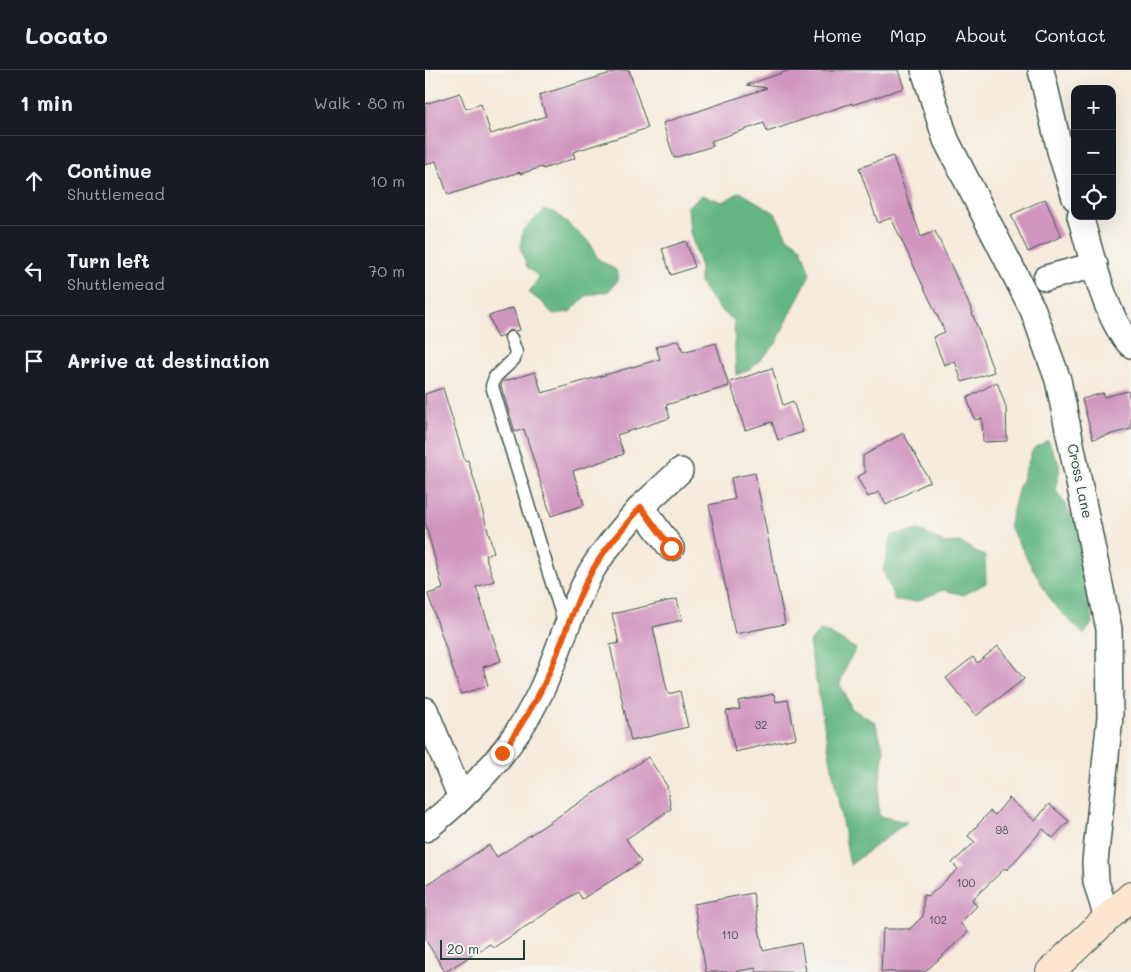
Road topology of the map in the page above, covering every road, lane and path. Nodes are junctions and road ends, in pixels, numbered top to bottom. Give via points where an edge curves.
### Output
1 (923, 70) edge
2 (1041, 70) edge
3 (1071, 186) edge
4 (1081, 220) edge
5 (1095, 265) junction
6 (1045, 278) dead end
7 (511, 338) dead end
8 (1131, 345) edge
9 (680, 471) dead end
10 (641, 507) junction
11 (671, 548) dead end
12 (567, 629) junction
13 (425, 710) edge
14 (461, 798) junction
15 (425, 829) edge
16 (1131, 896) edge
17 (1107, 918) junction
18 (1050, 972) edge

1 - 17 street, Cross Lane via 946,140 1033,310 1059,380 1109,629 1110,717 1095,862 1096,882
2 - 3 street
4 - 5 street
5 - 6 street
5 - 8 street via 1108,307
7 - 12 lane via 515,352 513,359 495,376 492,386
9 - 10 street
10 - 11 street
10 - 12 street via 592,570
12 - 14 street via 539,694 518,730
13 - 14 street
14 - 15 street
16 - 17 main road
17 - 18 main road

